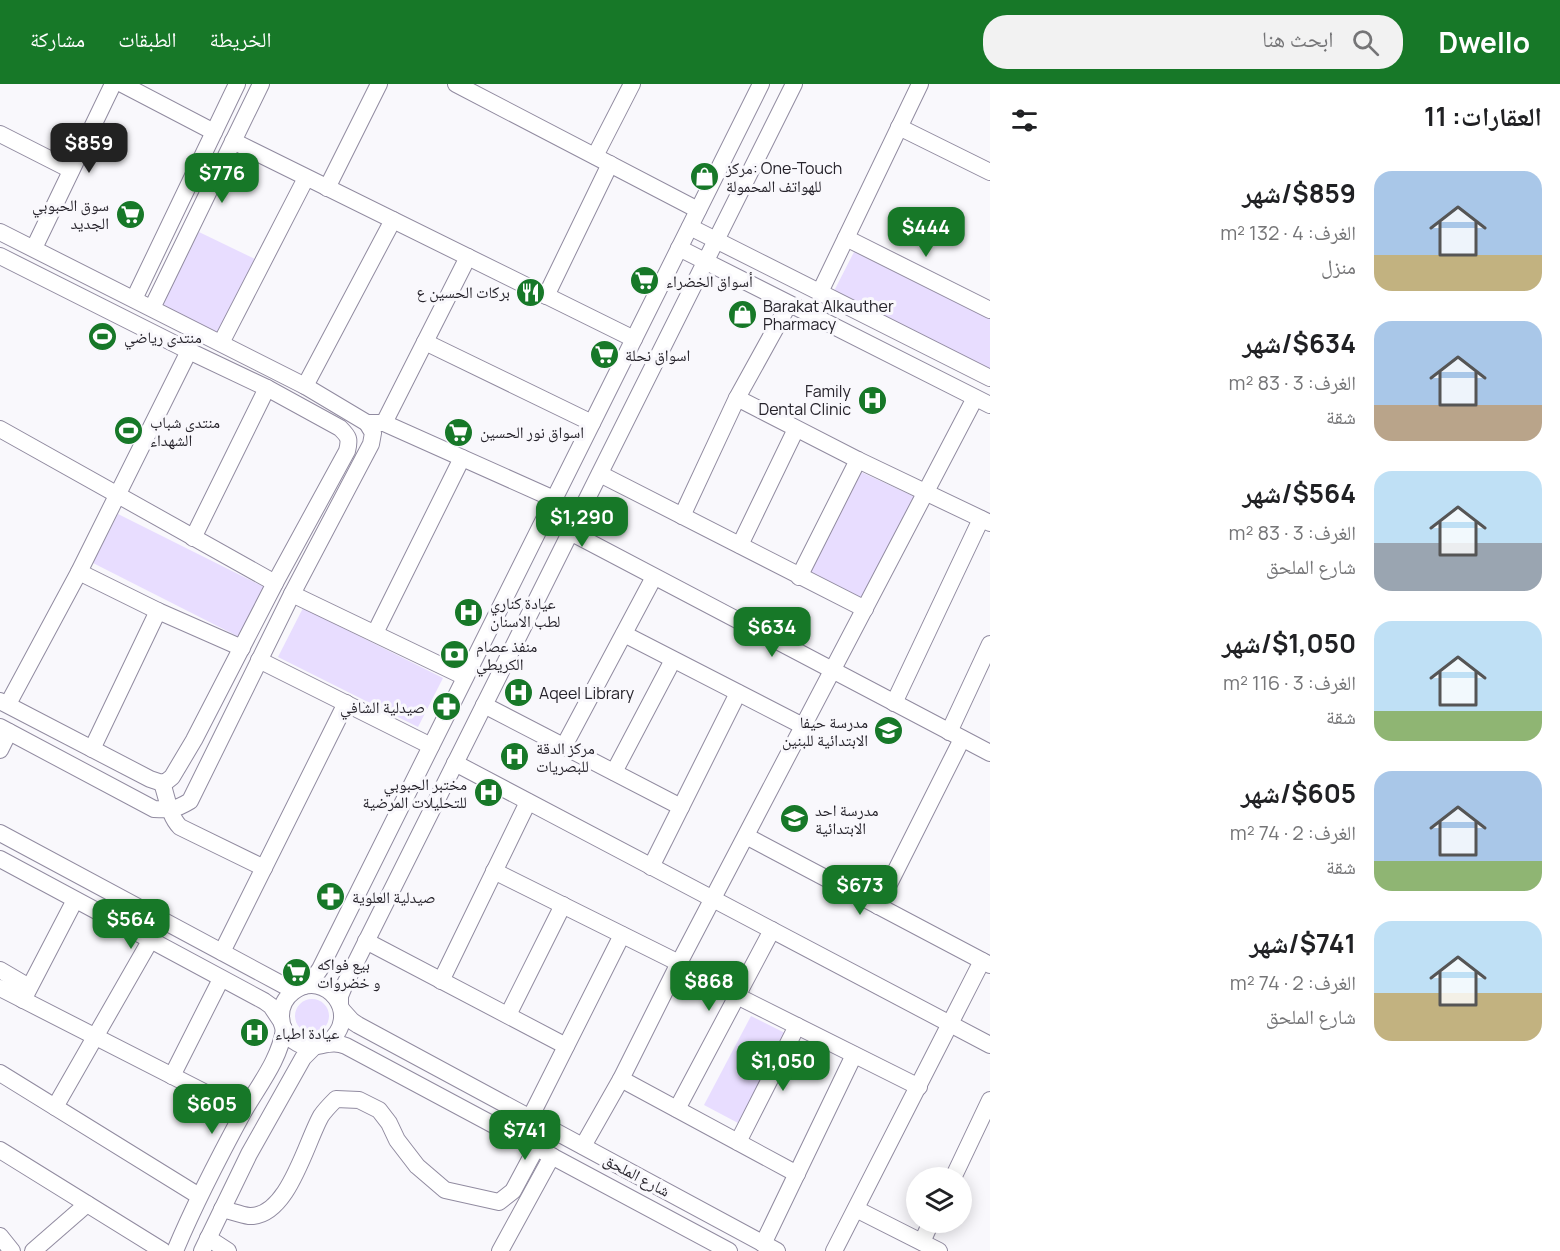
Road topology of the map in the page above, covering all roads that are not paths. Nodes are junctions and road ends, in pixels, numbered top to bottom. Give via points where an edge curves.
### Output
1 (112, 84) edge
2 (122, 84) edge
3 (237, 84) edge
4 (261, 84) edge
5 (379, 84) edge
6 (456, 84) edge
7 (632, 84) edge
8 (761, 84) edge
9 (794, 84) edge
10 (920, 84) edge
11 (899, 127) junction
12 (214, 132) junction
13 (0, 134) edge
14 (233, 141) junction
15 (595, 156) junction
16 (610, 164) junction
17 (71, 170) junction
18 (990, 172) edge
19 (306, 178) junction
20 (327, 188) junction
21 (698, 210) junction
22 (393, 220) junction
23 (690, 227) junction
24 (0, 232) edge
25 (846, 238) junction
26 (716, 240) junction
27 (34, 248) junction
28 (679, 248) junction
29 (0, 256) edge
30 (468, 257) junction
31 (705, 262) junction
32 (68, 266) junction
33 (58, 285) junction
34 (820, 292) junction
35 (546, 296) junction
36 (134, 299) junction
37 (789, 304) junction
38 (152, 308) junction
39 (990, 310) edge
40 (634, 339) junction
41 (425, 342) junction
42 (221, 343) junction
43 (189, 351) junction
44 (955, 361) junction
45 (985, 376) edge
46 (946, 383) junction
47 (305, 386) junction
48 (267, 388) junction
49 (736, 398) junction
50 (978, 399) edge
51 (376, 423) junction
52 (592, 423) junction
53 (0, 429) edge
54 (796, 429) junction
55 (348, 436) junction
56 (462, 458) junction
57 (858, 460) junction
58 (600, 474) junction
59 (925, 493) junction
60 (118, 495) junction
61 (554, 499) junction
62 (682, 516) junction
63 (986, 521) edge
64 (570, 532) junction
65 (193, 538) junction
66 (740, 545) junction
67 (79, 572) junction
68 (654, 576) junction
69 (799, 577) junction
70 (275, 583) junction
71 (292, 594) junction
72 (865, 609) junction
73 (158, 611) junction
74 (375, 633) junction
75 (624, 634) junction
76 (990, 644) edge
77 (242, 648) junction
78 (259, 660) junction
79 (673, 660) junction
80 (832, 670) junction
81 (465, 677) junction
82 (738, 693) junction
83 (4, 703) edge
84 (346, 703) junction
85 (894, 703) junction
86 (484, 705) junction
87 (803, 726) junction
88 (4, 729) edge
89 (956, 735) junction
90 (431, 746) junction
91 (564, 746) junction
92 (92, 749) junction
93 (0, 750) edge
94 (990, 753) edge
95 (455, 764) junction
96 (614, 772) junction
97 (162, 783) junction
98 (528, 802) junction
99 (681, 807) junction
100 (171, 810) junction
101 (0, 833) edge
102 (746, 836) junction
103 (0, 859) edge
104 (651, 867) junction
105 (264, 868) junction
106 (494, 871) junction
107 (713, 899) junction
108 (75, 900) junction
109 (563, 905) junction
110 (878, 906) junction
111 (772, 930) junction
112 (622, 935) junction
113 (150, 941) junction
114 (366, 941) junction
115 (222, 952) junction
116 (679, 963) junction
117 (986, 963) edge
118 (0, 970) edge
119 (220, 979) junction
120 (441, 981) junction
121 (301, 987) junction
122 (0, 988) edge
123 (26, 993) junction
124 (737, 996) junction
125 (341, 1007) junction
126 (508, 1015) junction
127 (951, 1024) junction
128 (282, 1025) junction
129 (797, 1026) junction
130 (95, 1037) junction
131 (320, 1045) junction
132 (990, 1045) edge
133 (566, 1046) junction
134 (854, 1055) junction
135 (0, 1073) edge
136 (172, 1076) junction
137 (621, 1079) junction
138 (918, 1087) junction
139 (990, 1100) edge
140 (55, 1107) junction
141 (677, 1109) junction
142 (243, 1112) junction
143 (530, 1118) junction
144 (985, 1123) edge
145 (738, 1142) junction
146 (583, 1146) junction
147 (536, 1148) junction
148 (0, 1150) edge
149 (552, 1156) junction
150 (959, 1167) edge
151 (797, 1174) junction
152 (199, 1196) junction
153 (87, 1204) junction
154 (222, 1209) junction
155 (856, 1209) junction
156 (926, 1233) edge
157 (0, 1236) edge
158 (922, 1242) junction
159 (205, 1245) edge
160 (770, 1247) edge
161 (155, 1249) edge
162 (12, 1251) edge
163 (33, 1251) edge
164 (174, 1251) edge
165 (228, 1251) edge
166 (500, 1251) edge
167 (729, 1251) edge
168 (834, 1251) edge
169 (939, 1251) edge

1 - 17 street
2 - 12 street
3 - 12 street
4 - 14 street
5 - 20 street
6 - 15 street
7 - 15 street
8 - 21 street
9 - 26 street
10 - 11 street
11 - 18 street
11 - 25 street
12 - 36 street
13 - 17 street
14 - 19 street
14 - 38 street
15 - 16 street
16 - 21 street
16 - 35 street
17 - 27 street
19 - 20 street
19 - 42 street
20 - 22 street
21 - 23 street
22 - 30 street
22 - 47 street
23 - 26 street
23 - 28 street
24 - 27 street
25 - 34 street
25 - 39 street
26 - 31 street
26 - 34 street
27 - 32 street
28 - 31 street
28 - 40 street
29 - 33 street
30 - 35 street
30 - 41 street
31 - 37 street
31 - 58 street
32 - 33 street
32 - 36 street
33 - 43 street
34 - 44 street
35 - 40 street
36 - 38 street
37 - 46 street
37 - 49 street
38 - 42 street
40 - 52 street
41 - 51 street
41 - 52 street
42 - 47 street
43 - 48 street
43 - 60 street
44 - 45 street
44 - 46 street via 955,374
45 - 50 street via 969,384
46 - 50 street
47 - 51 street
48 - 55 street
48 - 65 street
49 - 54 street
49 - 62 street
50 - 59 street
51 - 55 street
51 - 56 street
51 - 71 street via 371,444
52 - 61 street
53 - 60 street
54 - 57 street
54 - 66 street
55 - 70 street via 347,451
56 - 61 street
56 - 74 street
57 - 59 street
57 - 69 street
58 - 62 street
58 - 64 street
59 - 63 street
59 - 72 street
60 - 65 street
60 - 67 street
61 - 81 street
62 - 66 street
63 - 85 street
64 - 68 street
64 - 86 street
65 - 70 street
66 - 69 street
67 - 73 street
67 - 83 street
68 - 75 street
68 - 80 street
69 - 72 street
70 - 77 street
71 - 74 street
71 - 78 street
72 - 80 street
73 - 77 street
73 - 92 street
74 - 81 street
75 - 79 street
75 - 91 street
76 - 89 street
77 - 97 street via 194,740 172,777
78 - 84 street
78 - 100 street via 190,801
79 - 82 street
79 - 96 street
80 - 85 street
80 - 87 street
81 - 90 street
82 - 87 street
82 - 99 street
83 - 92 street
84 - 90 street
84 - 105 street
85 - 89 street
86 - 91 street
86 - 95 street
87 - 102 street
88 - 93 street
88 - 100 street via 154,808
89 - 94 street
89 - 110 street
90 - 121 street via 320,969
91 - 96 street
92 - 97 street
95 - 98 street
95 - 114 street
96 - 99 street
97 - 100 street
98 - 104 street
98 - 106 street
99 - 104 street
100 - 105 street via 180,827
101 - 115 street
102 - 107 street
102 - 110 street
103 - 108 street
104 - 107 street
105 - 115 street
106 - 109 street
106 - 120 street
107 - 111 street
107 - 116 street
108 - 113 street
108 - 123 street
109 - 112 street
109 - 126 street
110 - 117 street
111 - 124 street
111 - 127 street
112 - 116 street
112 - 133 street
113 - 119 street
113 - 130 street
114 - 120 street
114 - 125 street via 342,990
115 - 121 street via 285,986
116 - 137 street
117 - 127 street
118 - 123 street
119 - 128 street via 264,1001 277,1013
119 - 136 street
120 - 126 street
121 - 125 street via 313,985 329,990
121 - 128 street via 285,1002
122 - 123 street
123 - 130 street
124 - 129 street
124 - 141 street
125 - 131 street via 338,1032
125 - 143 street, شارع الملحق via 358,1025
126 - 133 street
127 - 132 street
127 - 138 street
128 - 131 street via 296,1043
128 - 142 street via 278,1052
129 - 134 street
129 - 145 street
130 - 136 street
130 - 140 street
131 - 147 street, شارع الملحق via 334,1042 346,1046
131 - 154 street via 303,1058
133 - 143 street
134 - 138 street
134 - 151 street
135 - 140 street
136 - 142 street
137 - 141 street
137 - 146 street
138 - 155 street
139 - 144 street
140 - 152 street
141 - 145 street
142 - 152 street
143 - 146 street, شارع الملحق
144 - 150 street
145 - 151 street
146 - 160 street, شارع الملحق
147 - 149 street, شارع الملحق
147 - 154 street via 513,1191 499,1202 445,1190 417,1166 380,1110 359,1100 336,1099 321,1115 292,1182 274,1205 264,1213 249,1216
148 - 153 street
149 - 166 street
149 - 167 street, شارع الملحق
151 - 160 street
152 - 164 street
153 - 161 street
153 - 163 street
154 - 159 street
155 - 158 street
155 - 168 street
156 - 158 street
157 - 162 street
158 - 169 street
159 - 165 street

